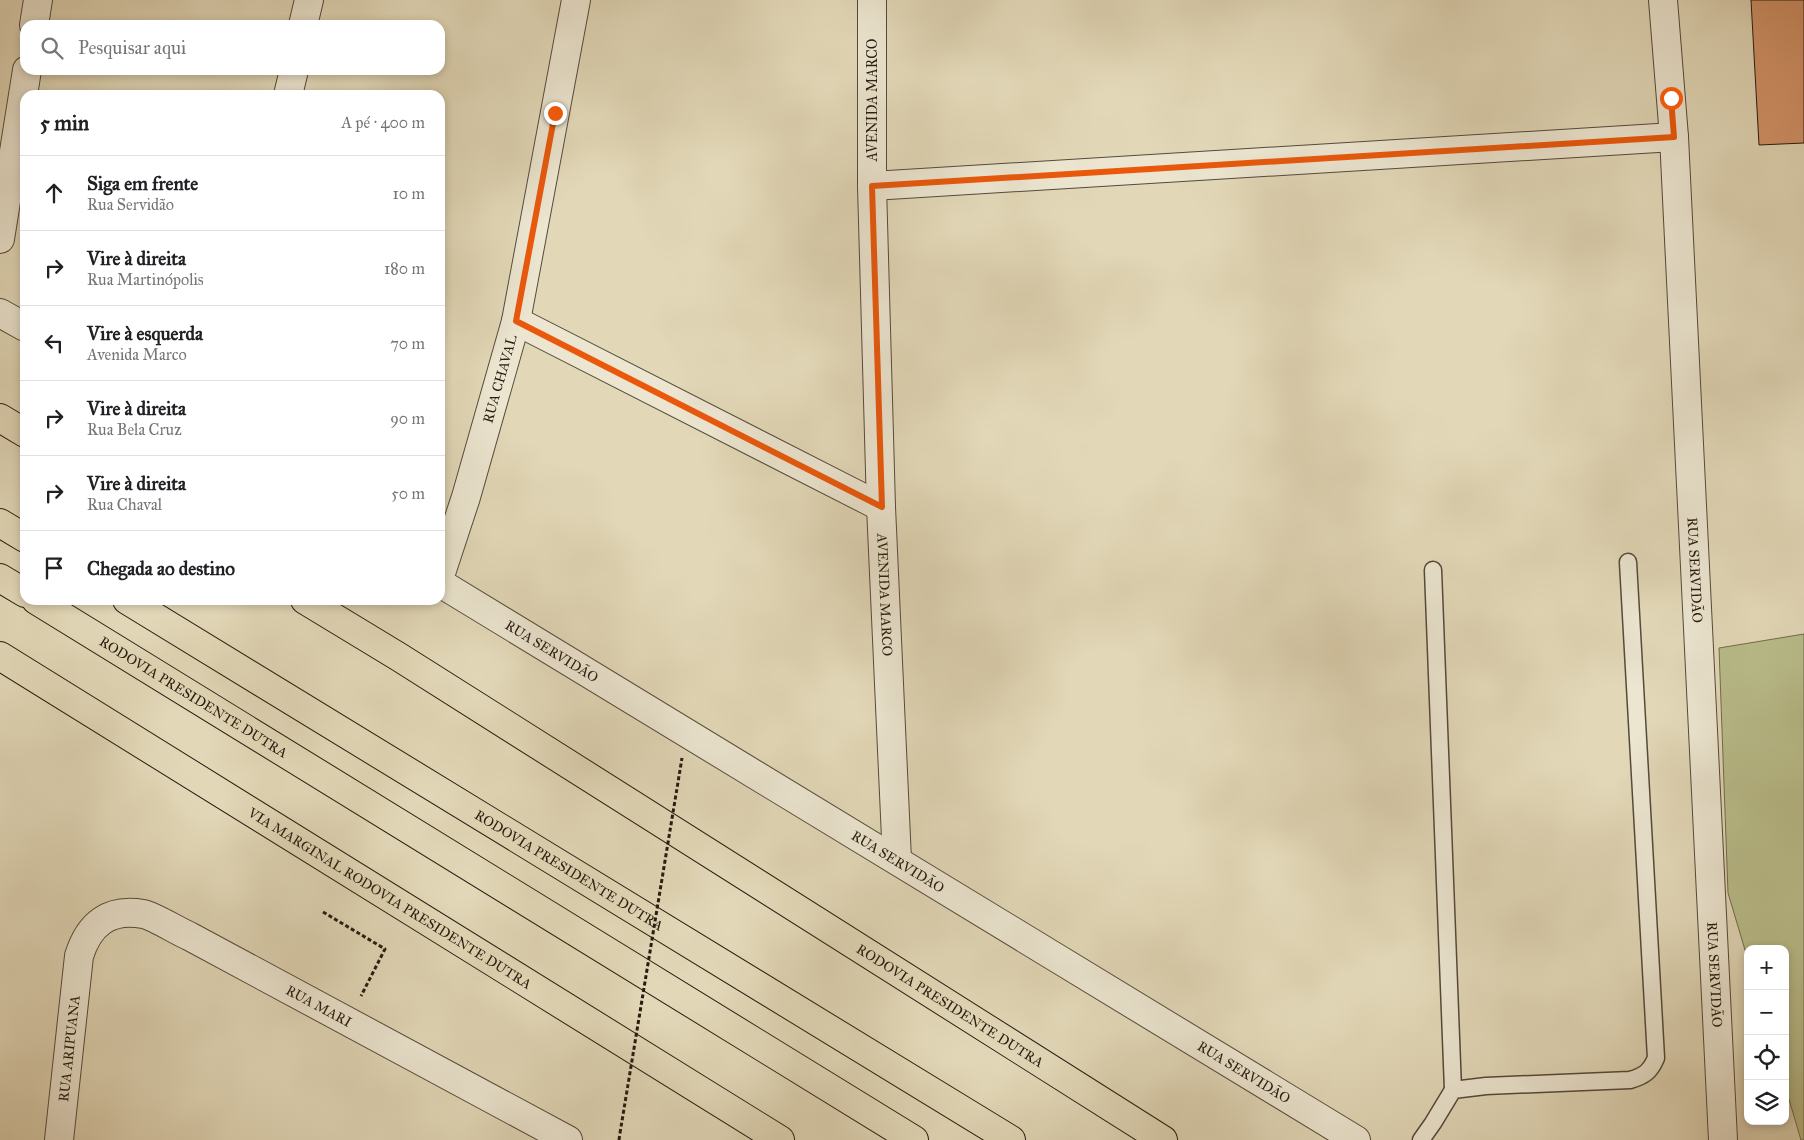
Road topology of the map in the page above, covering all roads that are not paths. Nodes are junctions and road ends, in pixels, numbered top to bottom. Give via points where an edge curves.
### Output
1 (38, 0) edge
2 (309, 0) edge
3 (576, 0) edge
4 (872, 0) edge
5 (1663, 0) edge
6 (35, 20) edge
7 (304, 20) edge
8 (26, 75) edge
9 (293, 75) edge
10 (24, 90) edge
11 (289, 90) edge
12 (20, 114) edge
13 (1674, 137) junction
14 (872, 186) junction
15 (0, 239) edge
16 (0, 312) edge
17 (516, 321) junction
18 (20, 324) edge
19 (0, 418) edge
20 (20, 430) edge
21 (882, 507) junction
22 (0, 523) edge
23 (20, 535) edge
24 (445, 561) edge
25 (1628, 562) dead end
26 (1433, 570) dead end
27 (0, 578) edge
28 (445, 586) edge
29 (20, 590) edge
30 (44, 605) edge
31 (135, 605) edge
32 (323, 608) edge
33 (0, 656) edge
34 (896, 860) junction
35 (79, 956) joint
36 (1453, 1090) junction
37 (59, 1140) edge
38 (568, 1140) edge
39 (780, 1140) edge
40 (914, 1140) edge
41 (1011, 1140) edge
42 (1163, 1140) edge
43 (1356, 1140) edge
44 (1421, 1140) edge
45 (1723, 1140) edge

1 - 6 street
2 - 7 street
3 - 17 street, RUA CHAVAL
4 - 14 street, AVENIDA MARCO
5 - 13 street, RUA SERVIDÃO
8 - 10 street
9 - 11 street
12 - 15 street
13 - 14 street
13 - 45 street, RUA SERVIDÃO
14 - 21 street, AVENIDA MARCO
16 - 18 street
17 - 21 street
17 - 24 street, RUA CHAVAL
19 - 20 highway
21 - 34 street, AVENIDA MARCO
22 - 23 highway
25 - 36 lane via 1656,1058 1651,1069 1630,1080
26 - 36 lane
27 - 29 highway
28 - 34 street, RUA SERVIDÃO
30 - 40 highway, RODOVIA PRESIDENTE DUTRA
31 - 41 highway, RODOVIA PRESIDENTE DUTRA
32 - 42 highway, RODOVIA PRESIDENTE DUTRA
33 - 39 highway, VIA MARGINAL RODOVIA PRESIDENTE DUTRA
34 - 43 street, RUA SERVIDÃO
35 - 37 street, RUA ARIPUANA
35 - 38 street, RUA MARI via 84,939 99,922 116,914 144,914
36 - 44 lane

